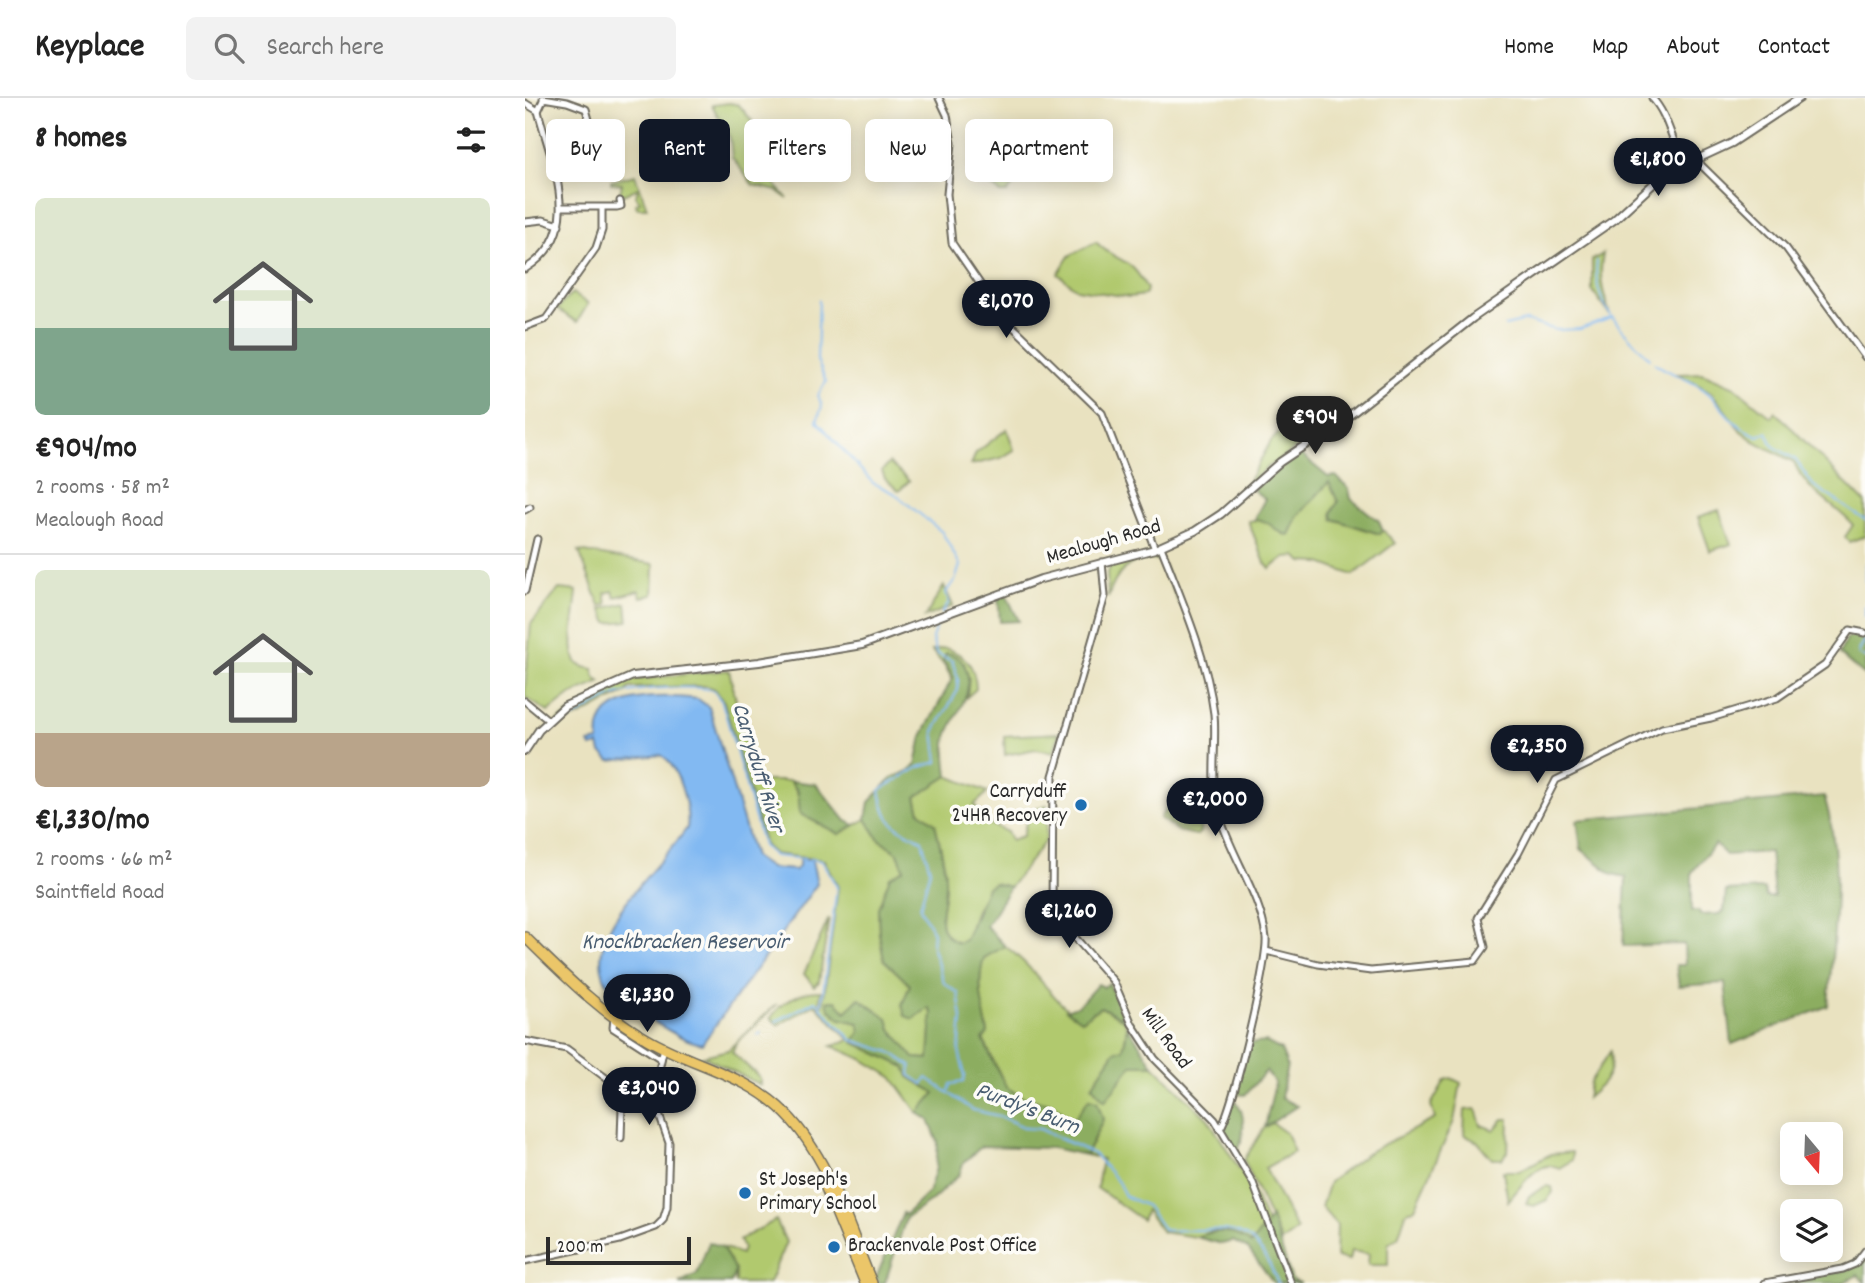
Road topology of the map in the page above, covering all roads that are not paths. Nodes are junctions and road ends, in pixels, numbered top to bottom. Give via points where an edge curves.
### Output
1 (543, 98) edge
2 (939, 98) edge
3 (1652, 98) edge
4 (1800, 98) edge
5 (525, 103) edge
6 (538, 111) junction
7 (589, 119) edge
8 (1698, 157) junction
9 (1684, 162) junction
10 (619, 201) dead end
11 (562, 207) junction
12 (602, 208) junction
13 (525, 222) edge
14 (559, 225) junction
15 (525, 269) edge
16 (525, 327) edge
17 (1865, 357) edge
18 (537, 539) dead end
19 (1158, 548) junction
20 (525, 562) edge
21 (1102, 562) junction
22 (533, 563) junction
23 (525, 591) edge
24 (1865, 633) edge
25 (525, 701) edge
26 (548, 720) junction
27 (525, 751) edge
28 (525, 937) edge
29 (1266, 951) junction
30 (614, 1018) junction
31 (525, 1041) edge
32 (664, 1047) junction
33 (661, 1059) junction
34 (628, 1095) junction
35 (654, 1101) junction
36 (1220, 1129) junction
37 (621, 1138) dead end
38 (808, 1142) junction
39 (1865, 1251) edge
40 (525, 1261) edge
41 (868, 1283) edge
42 (1291, 1283) edge
43 (1765, 1283) edge

1 - 6 street
1 - 7 street via 586,109
2 - 19 street via 952,142 947,194 952,243 1002,316 1102,413
3 - 9 street via 1662,108
4 - 8 street, Mealough Road via 1732,143
5 - 6 street
6 - 11 street
8 - 9 street, Mealough Road
8 - 17 street via 1786,248
9 - 19 street, Mealough Road via 1604,227 1280,462 1209,523
10 - 12 street via 621,206
11 - 12 street
11 - 14 street
12 - 16 street via 596,248 546,319
13 - 14 street via 543,220
14 - 15 street via 551,244
18 - 22 street
19 - 21 street, Mealough Road
19 - 29 street via 1209,689 1219,815 1262,919
20 - 22 street
21 - 26 street, Mealough Road via 847,648 633,676 572,701
21 - 36 street, Mill Road via 1105,596 1053,776 1052,907 1114,982 1132,1024 1155,1059
22 - 23 street
24 - 29 street via 1855,629 1846,634 1825,665 1777,698 1662,728 1556,780 1478,918 1485,947 1475,961 1371,971
25 - 26 street
26 - 27 street, Mealough Road
28 - 30 highway
29 - 36 street via 1233,1095
30 - 32 highway
30 - 33 street via 613,1028
31 - 34 street via 566,1049
32 - 33 street
32 - 38 highway via 758,1091 786,1114
33 - 35 street
34 - 35 street via 638,1101
34 - 37 street via 622,1108
35 - 40 street via 669,1143 666,1213 656,1227
36 - 42 street, Mill Road via 1257,1194
38 - 41 highway
38 - 41 highway via 851,1231
39 - 43 street via 1855,1264 1843,1269

